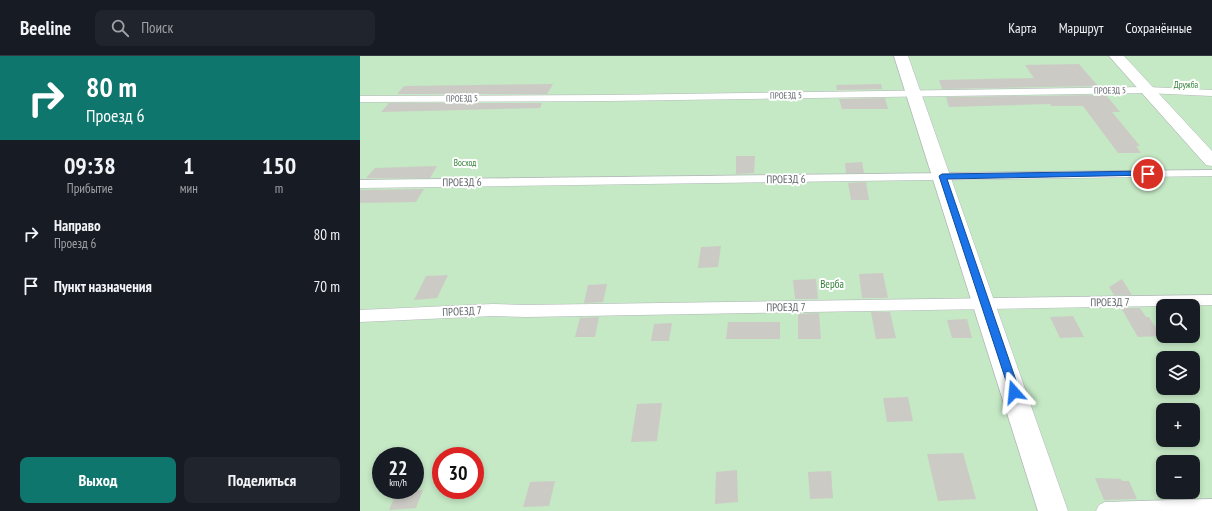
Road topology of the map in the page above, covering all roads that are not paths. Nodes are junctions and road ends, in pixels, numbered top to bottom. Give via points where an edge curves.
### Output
1 (901, 56) edge
2 (1116, 56) edge
3 (1147, 90) junction
4 (914, 93) junction
5 (1212, 94) edge
6 (360, 99) edge
7 (1212, 161) edge
8 (1212, 173) edge
9 (942, 176) junction
10 (360, 184) edge
11 (1212, 300) edge
12 (985, 304) junction
13 (360, 316) edge
14 (1212, 508) edge
15 (1053, 511) edge
16 (1105, 511) edge

1 - 4 street
2 - 3 street
3 - 4 lane, ПРОЕЗД 5
3 - 5 lane, ПРОЕЗД 5
3 - 7 street
4 - 6 lane, ПРОЕЗД 5
4 - 9 street
8 - 9 lane, ПРОЕЗД 6
9 - 10 lane, ПРОЕЗД 6
9 - 12 street
11 - 12 lane, ПРОЕЗД 7
12 - 13 lane, ПРОЕЗД 7 via 493,310
12 - 15 street
14 - 16 lane

